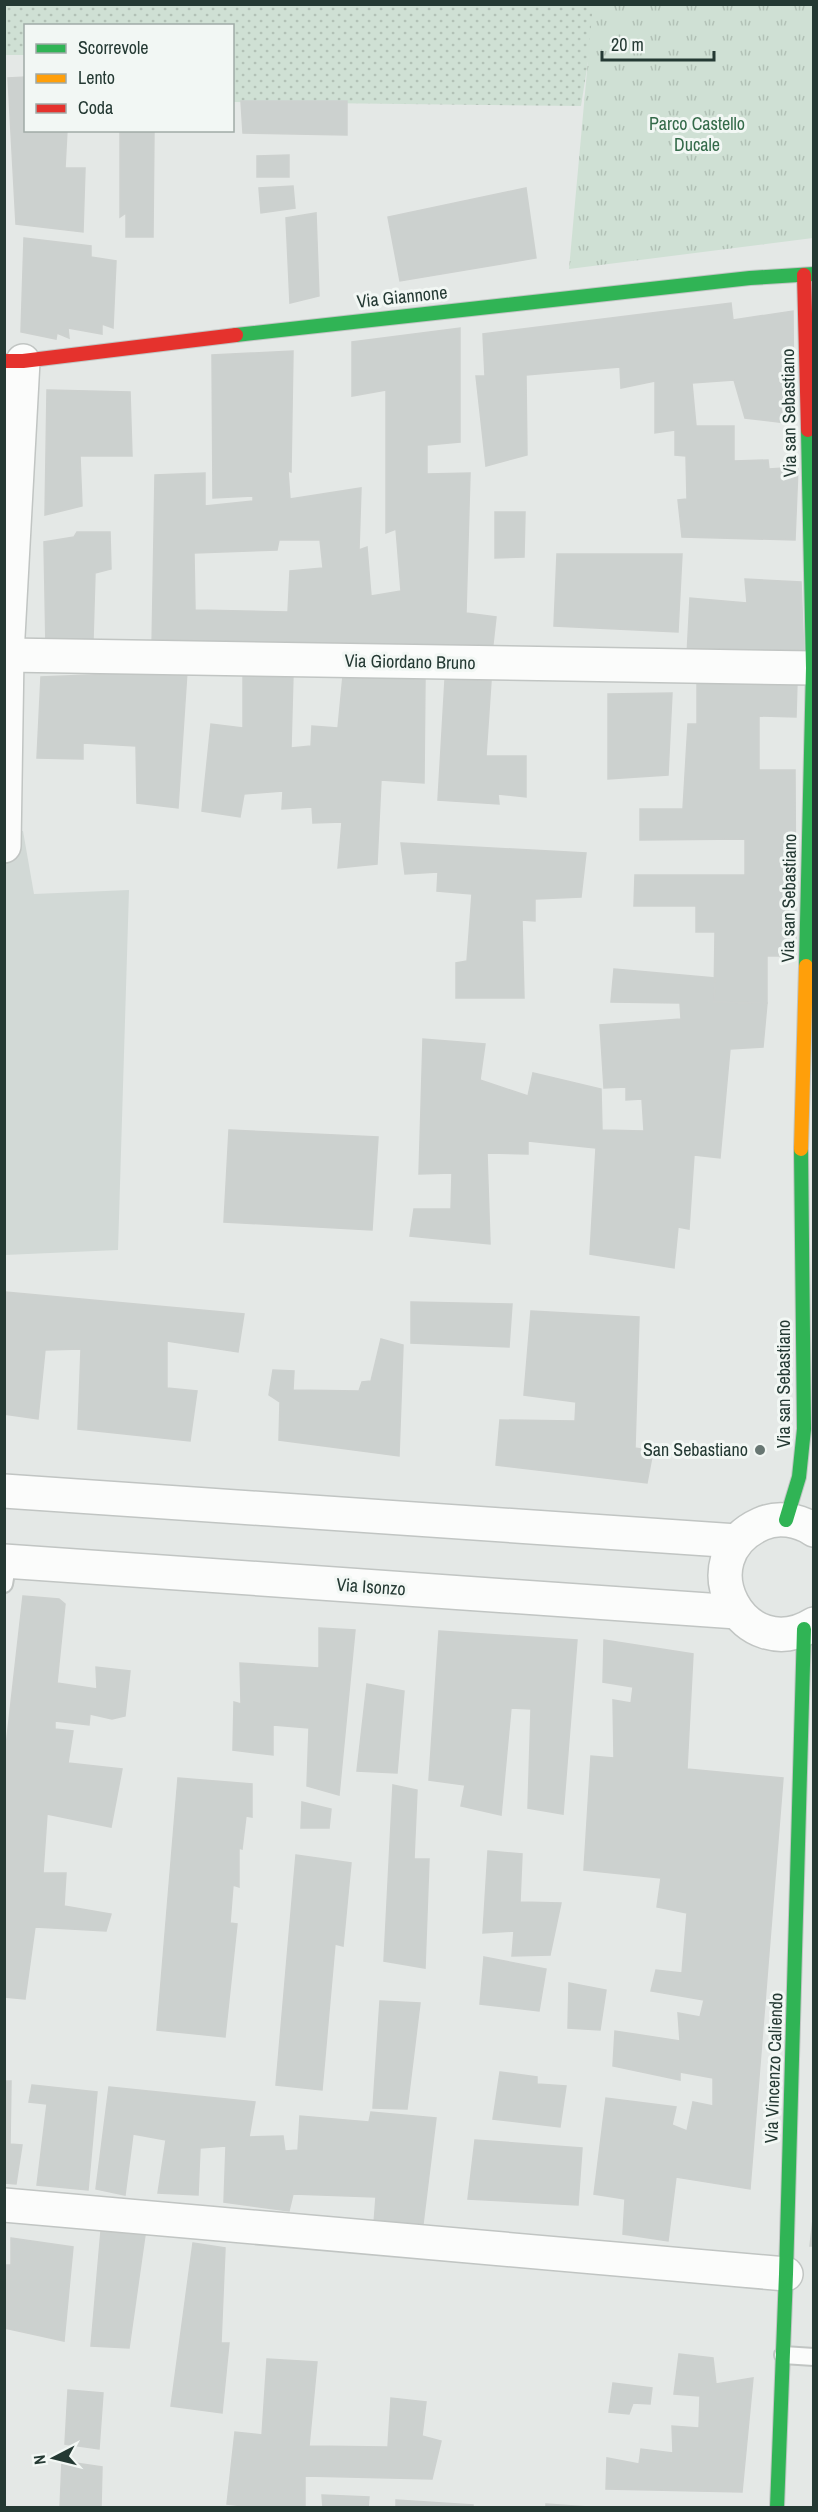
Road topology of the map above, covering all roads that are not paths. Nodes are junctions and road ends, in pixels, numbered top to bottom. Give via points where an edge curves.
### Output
1 (808, 275) edge
2 (14, 361) edge
3 (6, 655) junction
4 (813, 668) edge
5 (4, 846) edge
6 (809, 975) edge
7 (807, 1193) edge
8 (4, 1491) edge
9 (800, 1525) edge
10 (737, 1541) junction
11 (6, 1569) edge
12 (737, 1612) junction
13 (809, 1626) edge
14 (4, 2205) edge
15 (786, 2274) junction
16 (783, 2355) junction
17 (813, 2357) edge
18 (777, 2508) edge

1 - 2 street, Via Giannone via 349,321
1 - 4 street, Via san Sebastiano
2 - 3 street
3 - 4 street, Via Giordano Bruno
3 - 5 street
4 - 6 street, Via san Sebastiano
6 - 7 street, Via san Sebastiano
7 - 9 street, Via san Sebastiano
8 - 10 street
9 - 10 street via 768,1521 750,1529
10 - 12 street via 727,1558 725,1577 728,1596
11 - 12 street, Via Isonzo
12 - 13 street via 747,1623 775,1634 790,1634
13 - 15 street, Via Vincenzo Caliendo
14 - 15 street
15 - 16 street, Via Vincenzo Caliendo
16 - 17 lane
16 - 18 street, Via Vincenzo Caliendo

